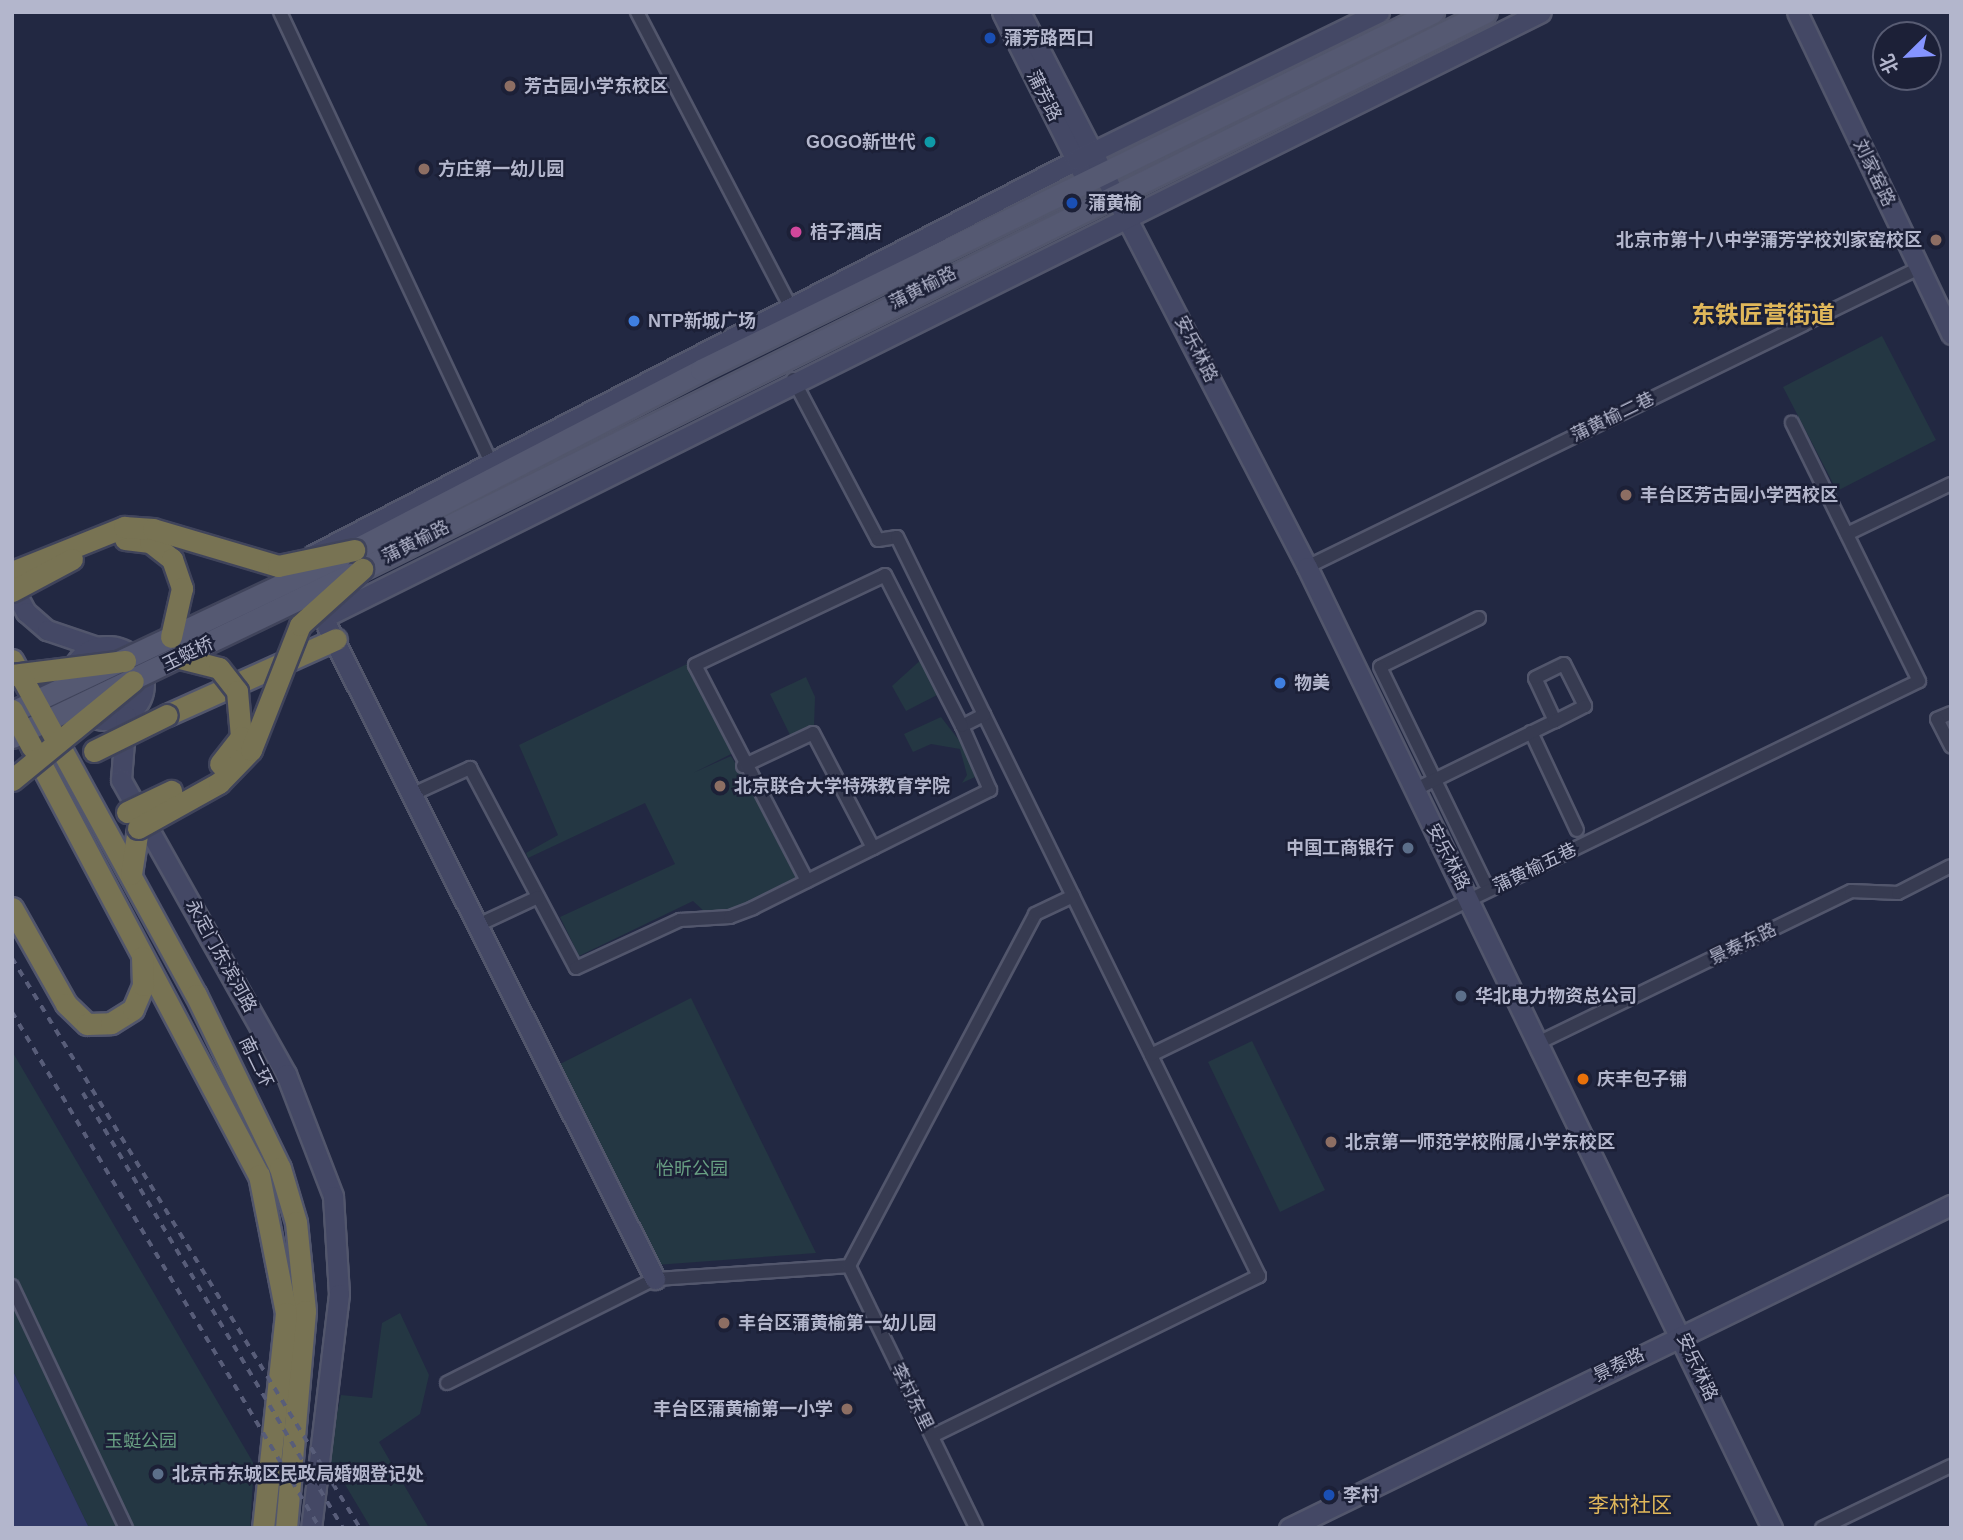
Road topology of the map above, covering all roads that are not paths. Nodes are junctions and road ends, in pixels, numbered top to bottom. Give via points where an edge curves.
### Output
1 (280, 12) edge
2 (637, 12) edge
3 (1002, 12) edge
4 (1020, 12) edge
5 (1379, 12) edge
6 (1433, 12) edge
7 (1486, 12) edge
8 (1541, 12) edge
9 (1797, 12) edge
10 (1083, 156) junction
11 (1093, 177) junction
12 (1110, 194) junction
13 (1127, 214) junction
14 (1919, 268) junction
15 (790, 306) junction
16 (1951, 334) edge
17 (732, 337) junction
18 (701, 370) junction
19 (793, 379) junction
20 (1792, 423) dead end
21 (492, 464) junction
22 (1951, 484) edge
23 (1847, 534) junction
24 (358, 560) junction
25 (1307, 567) junction
26 (12, 572) edge
27 (307, 587) junction
28 (12, 589) edge
29 (323, 618) junction
30 (1479, 618) dead end
31 (171, 637) junction
32 (336, 639) junction
33 (97, 647) junction
34 (180, 658) junction
35 (137, 667) junction
36 (15, 670) edge
37 (70, 698) junction
38 (12, 711) edge
39 (1951, 713) edge
40 (984, 715) junction
41 (126, 716) junction
42 (1555, 721) junction
43 (12, 724) edge
44 (962, 726) junction
45 (1531, 733) junction
46 (12, 737) edge
47 (59, 744) junction
48 (1951, 747) edge
49 (94, 751) junction
50 (743, 766) junction
51 (12, 780) edge
52 (1434, 780) junction
53 (80, 783) junction
54 (1414, 790) junction
55 (413, 794) junction
56 (133, 820) junction
57 (1577, 830) dead end
58 (873, 848) junction
59 (1951, 866) edge
60 (807, 881) junction
61 (1485, 883) dead end
62 (134, 886) junction
63 (1073, 896) junction
64 (538, 897) junction
65 (1470, 900) junction
66 (12, 908) edge
67 (478, 925) junction
68 (142, 955) junction
69 (1538, 1044) junction
70 (1151, 1055) junction
71 (1951, 1205) edge
72 (849, 1266) junction
73 (654, 1279) junction
74 (12, 1286) edge
75 (1682, 1335) junction
76 (447, 1383) dead end
77 (932, 1436) junction
78 (1951, 1466) edge
79 (126, 1528) edge
80 (263, 1528) edge
81 (286, 1528) edge
82 (311, 1528) edge
83 (976, 1528) edge
84 (1289, 1528) edge
85 (1772, 1528) edge
86 (1822, 1528) edge

1 - 21 street
2 - 15 street
3 - 10 street, 蒲芳路
4 - 10 street, 蒲芳路
5 - 10 street
6 - 11 main road, 蒲黄榆路
7 - 12 main road, 蒲黄榆路
8 - 13 street
9 - 14 street, 刘家窑路
10 - 11 street, 蒲芳路
10 - 15 street
11 - 12 street, 蒲芳路
11 - 18 main road, 蒲黄榆路
12 - 13 street, 安乐林路
12 - 24 main road, 蒲黄榆路
13 - 19 street
13 - 25 street, 安乐林路
14 - 16 street, 刘家窑路
14 - 25 street, 蒲黄榆二巷
15 - 17 street
17 - 18 main road
17 - 21 street
18 - 24 main road, 蒲黄榆路
19 - 29 street
19 - 40 street via 878,540 897,537
20 - 23 street
21 - 27 street via 295,564
22 - 23 street
23 - 65 street, 蒲黄榆五巷 via 1919,681
24 - 26 highway, bridge via 278,566 153,528 124,527
24 - 31 main road, 玉蜓桥, bridge
24 - 34 main road, 玉蜓桥, bridge
24 - 56 highway, bridge via 300,625 251,750 219,783
25 - 54 street, 安乐林路
27 - 29 street
27 - 35 street
28 - 31 highway, bridge via 104,543 150,542 172,559 182,588
28 - 33 street via 26,612 47,630
29 - 32 street
30 - 52 street via 1380,667
31 - 35 main road, 玉蜓桥, bridge
32 - 49 highway, bridge
32 - 55 street
33 - 35 street
33 - 37 street via 74,667
34 - 35 main road, 玉蜓桥, bridge
34 - 56 highway, bridge via 206,660 229,679 242,704 241,737 214,769
35 - 36 highway, bridge
35 - 38 main road, 玉蜓桥, bridge
35 - 41 street via 142,699
35 - 46 main road, 玉蜓桥, bridge
35 - 51 highway, bridge
36 - 47 highway, 南二环, bridge
37 - 41 street via 97,719
37 - 43 street
38 - 68 highway, bridge
39 - 48 street via 1937,719
40 - 44 street
40 - 63 street
41 - 82 street, 永定门东滨河路 via 117,762 128,796 286,1074 333,1196 339,1294
42 - 42 street via 1535,678 1564,664 1585,706
42 - 45 street
44 - 50 street via 885,575 695,665
44 - 58 street via 990,790
45 - 52 street
45 - 57 street
47 - 49 highway
47 - 53 highway, 南二环
49 - 53 highway via 77,764
50 - 58 street via 813,733
50 - 60 street
52 - 54 street
52 - 61 street
53 - 56 highway via 98,806
53 - 62 highway, 南二环
54 - 65 street, 安乐林路
55 - 64 street via 470,768
55 - 67 street
56 - 62 highway via 130,854
58 - 60 street
59 - 69 street, 景泰东路 via 1898,893 1851,891
60 - 64 street via 730,917 680,920 576,968
62 - 81 highway, 南二环 via 242,1082 280,1168 296,1222 305,1311
63 - 70 street
63 - 72 street via 1035,914
64 - 67 street
65 - 69 street, 安乐林路
65 - 70 street, 蒲黄榆五巷
66 - 68 highway via 66,1004 88,1024 111,1023 133,1009 143,985
67 - 73 street
68 - 80 highway via 224,1101 259,1175 273,1227 286,1313
69 - 75 street, 安乐林路
70 - 77 street via 1259,1276
71 - 75 street, 景泰路
72 - 73 street
72 - 77 street, 李村东里
73 - 76 street
74 - 79 street
75 - 84 street, 景泰路
75 - 85 street, 安乐林路
77 - 83 street, 李村东里
78 - 86 street

